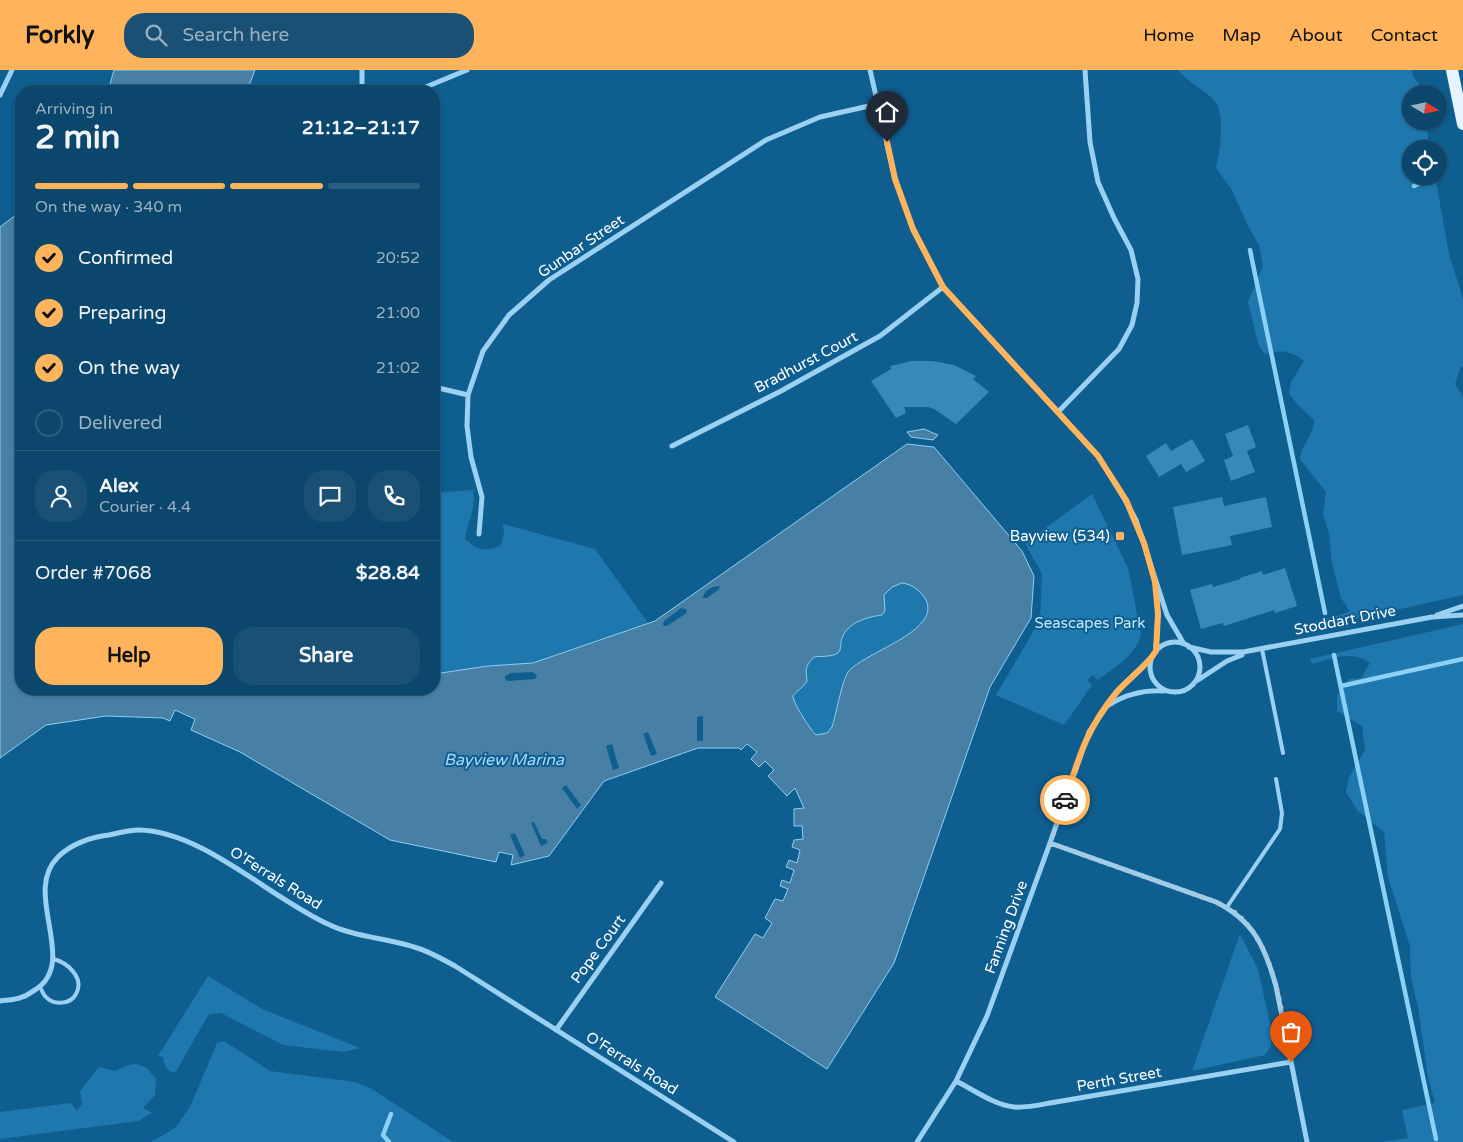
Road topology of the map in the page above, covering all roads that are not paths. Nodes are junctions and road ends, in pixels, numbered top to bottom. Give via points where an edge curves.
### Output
1 (12, 70) edge
2 (362, 70) edge
3 (467, 70) edge
4 (870, 70) edge
5 (1086, 70) edge
6 (1452, 70) edge
7 (362, 85) edge
8 (432, 85) edge
9 (0, 95) edge
10 (878, 104) junction
11 (1463, 124) edge
12 (943, 287) junction
13 (440, 388) edge
14 (468, 395) junction
15 (1058, 412) junction
16 (672, 446) dead end
17 (479, 534) dead end
18 (1155, 582) junction
19 (1463, 606) edge
20 (1463, 615) edge
21 (1432, 617) junction
22 (1186, 645) junction
23 (1262, 649) junction
24 (1155, 653) junction
25 (1195, 682) junction
26 (1172, 692) junction
27 (1101, 712) junction
28 (1283, 753) dead end
29 (1276, 779) dead end
30 (1050, 843) junction
31 (661, 882) dead end
32 (1227, 907) junction
33 (54, 959) junction
34 (40, 987) junction
35 (0, 1001) edge
36 (556, 1030) junction
37 (1291, 1062) junction
38 (956, 1081) junction
39 (734, 1142) edge
40 (917, 1142) edge
41 (1307, 1142) edge

1 - 9 street
2 - 7 street
3 - 8 street
4 - 10 street
5 - 15 street via 1090,142 1098,182 1132,250 1138,279 1137,303 1132,325 1119,349
6 - 11 main road
10 - 12 street via 895,179 913,229
10 - 14 street, Gunbar Street via 820,117 766,140 550,280 509,315 483,351
12 - 15 street
12 - 16 street, Bradhurst Court via 880,336
13 - 14 street
14 - 17 street, Gunbar Street via 470,457 482,497
15 - 18 street via 1098,456 1126,500 1144,543
18 - 22 street via 1167,615
18 - 24 street via 1158,614
19 - 21 street, Stoddart Drive
20 - 21 street, Stoddart Drive
21 - 23 street, Stoddart Drive
22 - 23 street, Stoddart Drive via 1206,652
22 - 24 street via 1170,643
22 - 25 street via 1196,653 1200,665
23 - 25 street, Stoddart Drive via 1227,661
23 - 28 lane
24 - 26 street via 1150,665 1152,678 1161,688
24 - 27 street, Fanning Drive
25 - 26 street via 1185,690
26 - 27 street, Fanning Drive via 1135,692 1116,700
27 - 30 street, Fanning Drive via 1084,744
29 - 32 lane via 1282,813 1280,829
30 - 32 street
30 - 38 street, Fanning Drive via 987,1016
31 - 36 street, Pope Court
32 - 37 street via 1247,923 1270,964
33 - 34 street via 50,975
33 - 34 lane via 64,962 74,972 76,994 65,1002 56,1003 45,997
33 - 36 street, O'Ferrals Road via 45,892 50,867 64,851 78,844 98,836 138,830 166,834 193,844 302,912 333,926 414,946 437,956
34 - 35 street via 23,997
36 - 39 street, O'Ferrals Road
37 - 38 street, Perth Street via 1021,1107 995,1101
37 - 41 street
38 - 40 street, Fanning Drive

